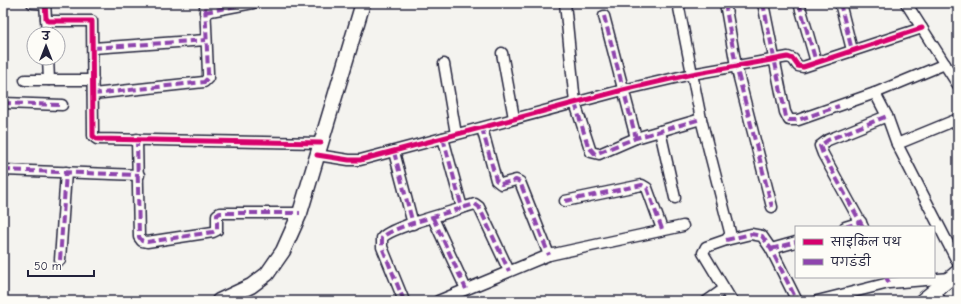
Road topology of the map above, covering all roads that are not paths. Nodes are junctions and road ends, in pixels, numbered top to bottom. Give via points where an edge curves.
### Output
1 (32, 3) edge
2 (45, 3) edge
3 (253, 3) edge
4 (362, 3) edge
5 (565, 3) edge
6 (678, 3) edge
7 (725, 3) edge
8 (763, 3) edge
9 (799, 3) edge
10 (840, 3) edge
11 (906, 3) edge
12 (205, 7) edge
13 (604, 16) dead end
14 (46, 19) junction
15 (46, 26) edge
16 (922, 28) junction
17 (206, 40) junction
18 (93, 48) junction
19 (852, 50) junction
20 (502, 53) dead end
21 (774, 59) junction
22 (816, 62) junction
23 (444, 64) dead end
24 (944, 64) junction
25 (49, 66) edge
26 (736, 66) junction
27 (692, 74) junction
28 (25, 80) dead end
29 (50, 80) junction
30 (93, 80) junction
31 (958, 85) edge
32 (623, 90) junction
33 (876, 93) junction
34 (93, 94) junction
35 (3, 103) edge
36 (575, 103) junction
37 (62, 105) dead end
38 (887, 116) junction
39 (514, 118) junction
40 (701, 119) junction
41 (958, 119) edge
42 (482, 128) junction
43 (660, 131) junction
44 (456, 134) junction
45 (443, 138) junction
46 (636, 138) junction
47 (137, 139) junction
48 (897, 144) junction
49 (319, 149) junction
50 (394, 152) junction
51 (3, 170) edge
52 (66, 172) junction
53 (139, 175) junction
54 (675, 198) dead end
55 (565, 201) dead end
56 (465, 207) junction
57 (772, 207) dead end
58 (300, 214) junction
59 (433, 218) junction
60 (413, 224) junction
61 (862, 225) edge
62 (683, 226) dead end
63 (662, 229) junction
64 (726, 240) junction
65 (795, 242) edge
66 (771, 249) junction
67 (549, 255) junction
68 (60, 260) dead end
69 (958, 263) edge
70 (510, 271) junction
71 (955, 275) edge
72 (935, 276) edge
73 (915, 278) edge
74 (888, 280) edge
75 (466, 289) junction
76 (724, 289) junction
77 (938, 296) edge
78 (219, 301) edge
79 (404, 301) edge
80 (438, 301) edge
81 (707, 301) edge
82 (732, 301) edge
83 (797, 301) edge
84 (817, 301) edge
85 (922, 301) edge

1 - 2 street
2 - 14 street
3 - 12 street
4 - 49 street
5 - 36 street
6 - 27 street
7 - 26 street
8 - 21 street
9 - 22 street
10 - 19 street
11 - 16 street
12 - 17 street
13 - 32 street
14 - 15 street
14 - 18 street via 92,21
16 - 19 street
16 - 24 street
17 - 18 street
17 - 34 street via 208,73 204,82
18 - 30 street
19 - 22 street
20 - 39 street
21 - 22 street via 791,57 801,67
21 - 26 street
21 - 33 street via 789,120 798,120
23 - 44 street
24 - 31 street
24 - 33 street
25 - 29 street
26 - 27 street
26 - 57 street
27 - 32 street
27 - 40 street
28 - 29 street
29 - 30 street
30 - 34 street
32 - 36 street
32 - 46 street
33 - 38 street
34 - 47 street via 93,136 97,139
35 - 37 street
36 - 39 street
36 - 46 street via 588,146 593,153 599,154
38 - 48 street
38 - 61 street via 828,140 820,146
39 - 42 street
40 - 43 street
40 - 64 street via 730,232
41 - 48 street
42 - 44 street
42 - 67 street via 496,180 501,184 516,180 520,182
43 - 46 street
43 - 54 street
44 - 45 street
45 - 50 street
45 - 56 street via 461,204
47 - 49 street
47 - 53 street
48 - 69 street
49 - 50 street via 348,160 360,160
49 - 58 street
50 - 60 street
51 - 52 street
52 - 53 street
52 - 68 street
53 - 58 street via 139,236 142,241 213,232 217,230 217,215 220,213
55 - 63 street via 642,185 647,188
56 - 59 street
56 - 70 street via 475,204 479,207
58 - 78 street via 283,252 267,274 251,286
59 - 60 street
59 - 75 street
60 - 79 street via 384,235 381,242
62 - 63 street
63 - 67 street
64 - 66 street via 759,234
64 - 76 street via 706,247 703,253
65 - 66 street
66 - 83 street
67 - 70 street
70 - 75 street
71 - 72 street
71 - 77 street
73 - 74 street
74 - 84 street
75 - 80 street
76 - 81 street
76 - 82 street
77 - 85 street

